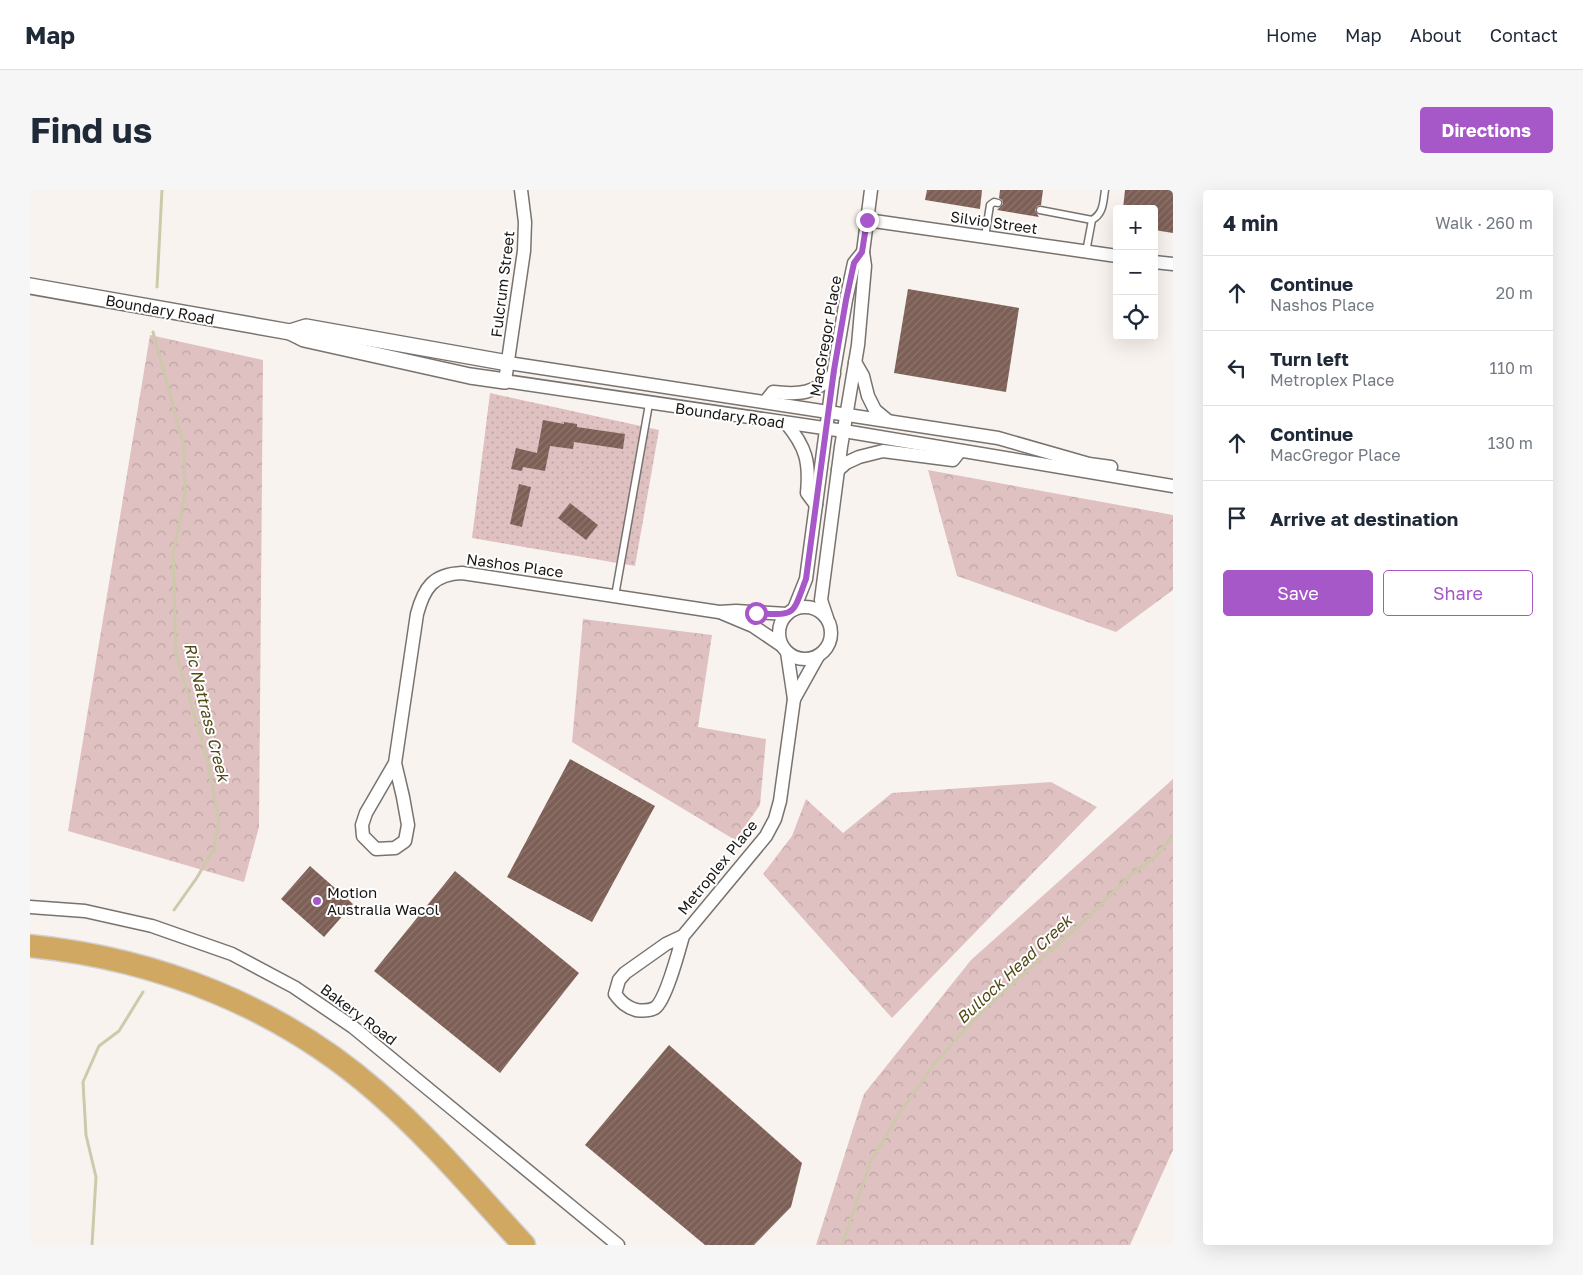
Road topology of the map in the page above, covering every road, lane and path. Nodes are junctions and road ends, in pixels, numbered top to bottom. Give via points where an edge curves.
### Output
1 (520, 190) edge
2 (871, 190) edge
3 (1105, 190) edge
4 (998, 203) dead end
5 (1040, 210) dead end
6 (867, 220) junction
7 (1092, 220) junction
8 (985, 237) junction
9 (862, 252) junction
10 (1086, 252) junction
11 (1113, 255) edge
12 (1158, 262) edge
13 (1173, 264) edge
14 (30, 286) edge
15 (290, 332) junction
16 (855, 362) junction
17 (508, 363) junction
18 (834, 374) junction
19 (505, 381) junction
20 (765, 402) junction
21 (649, 404) junction
22 (829, 412) junction
23 (847, 414) junction
24 (888, 421) junction
25 (786, 423) junction
26 (827, 429) junction
27 (844, 431) junction
28 (960, 451) junction
29 (838, 470) junction
30 (1173, 478) edge
31 (1173, 486) edge
32 (816, 505) junction
33 (615, 596) junction
34 (790, 611) junction
35 (719, 612) junction
36 (827, 618) junction
37 (784, 649) junction
38 (818, 656) junction
39 (794, 699) junction
40 (395, 763) junction
41 (30, 907) edge
42 (683, 936) junction
43 (30, 946) edge
44 (524, 1245) edge
45 (618, 1245) edge

1 - 17 street, Fulcrum Street via 525,222 524,251
2 - 6 street, MacGregor Place
3 - 7 lane via 1102,210
4 - 8 lane via 990,205
5 - 7 lane
6 - 8 street, Silvio Street
6 - 9 street, MacGregor Place
7 - 10 lane
8 - 10 street, Silvio Street
9 - 16 street, MacGregor Place via 864,266
9 - 18 street, MacGregor Place via 854,263
10 - 11 street, Silvio Street
12 - 13 street
14 - 15 street, Boundary Road
15 - 17 street, Boundary Road via 306,327
15 - 19 street, Boundary Road via 304,339
16 - 23 street, MacGregor Place
16 - 24 street via 874,410
17 - 19 street, Fulcrum Street
17 - 20 street, Boundary Road
18 - 20 street via 814,390 793,394 773,392
18 - 22 street, MacGregor Place
19 - 21 street, Boundary Road
20 - 22 street, Boundary Road
21 - 25 street, Boundary Road
21 - 33 lane
22 - 23 street, Boundary Road
22 - 26 street, MacGregor Place
23 - 24 street, Boundary Road
23 - 27 street, MacGregor Place
24 - 30 street, Boundary Road via 998,438 1090,464
25 - 26 street, Boundary Road
25 - 32 street via 805,453 809,473 807,493
26 - 27 street, Boundary Road
26 - 32 street
27 - 28 street, Boundary Road
27 - 29 street
28 - 29 street via 953,460 883,451 859,457
28 - 31 street, Boundary Road
29 - 36 street via 821,600
32 - 34 street via 806,579
33 - 35 street, Nashos Place
33 - 40 street, Nashos Place via 462,573 447,574 429,586 417,614
34 - 35 street, Nashos Place
34 - 36 street via 812,608
34 - 37 street via 779,629
35 - 37 street, Nashos Place via 753,626
36 - 38 street via 831,636 829,644
37 - 38 street via 802,659
37 - 39 street, Metroplex Place
38 - 39 street, Metroplex Place
39 - 42 street, Metroplex Place via 775,819 766,836
40 - 40 street, Nashos Place via 408,825 405,841 395,848 376,849 363,836 362,825 366,812
41 - 45 street, Bakery Road via 85,911 152,926 232,954 294,987 353,1027
42 - 42 street, Metroplex Place via 661,1000 655,1007 643,1011 622,1003 615,994 625,973
43 - 44 highway via 107,957 182,978 254,1009 293,1031 346,1066 402,1115

